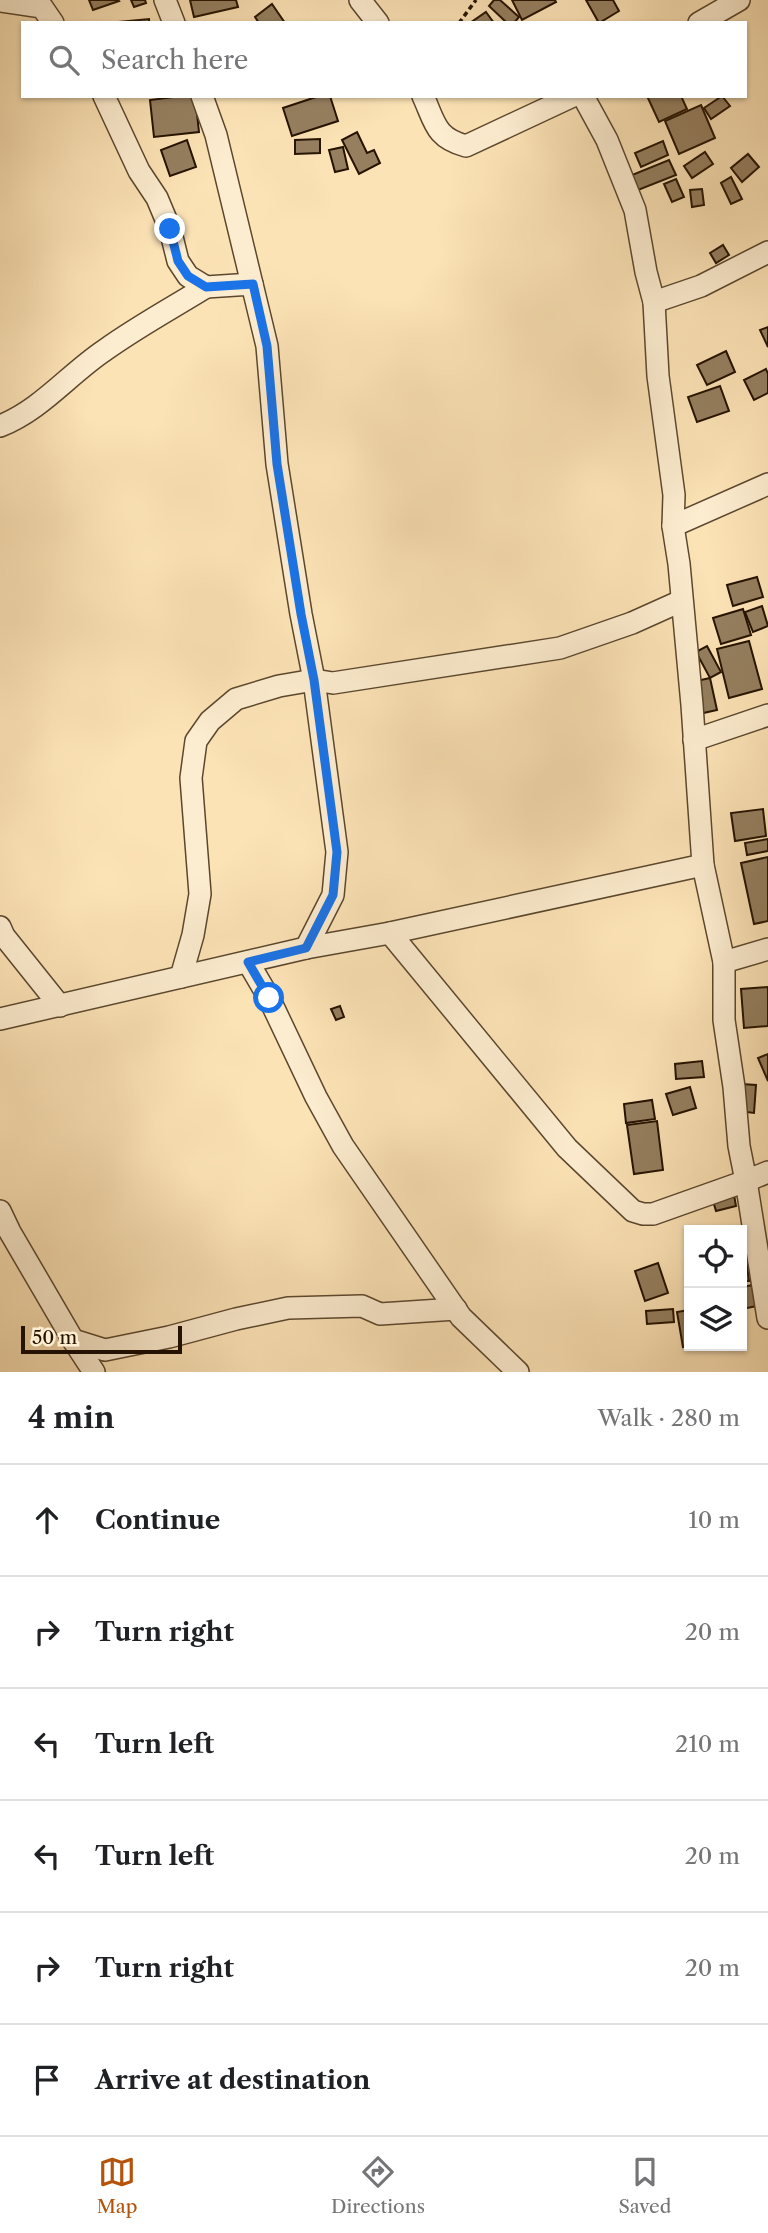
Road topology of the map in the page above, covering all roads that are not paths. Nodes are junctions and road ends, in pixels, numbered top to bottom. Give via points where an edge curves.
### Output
1 (165, 0) edge
2 (360, 0) edge
3 (739, 0) edge
4 (0, 1) edge
5 (52, 21) edge
6 (173, 21) edge
7 (376, 21) edge
8 (702, 21) edge
9 (105, 98) edge
10 (203, 98) edge
11 (424, 98) edge
12 (569, 98) edge
13 (584, 98) edge
14 (768, 252) edge
15 (253, 284) junction
16 (206, 287) junction
17 (654, 302) junction
18 (0, 426) edge
19 (768, 484) edge
20 (673, 526) junction
21 (681, 601) junction
22 (314, 680) junction
23 (768, 715) edge
24 (694, 740) junction
25 (704, 864) junction
26 (0, 926) edge
27 (390, 933) junction
28 (306, 948) junction
29 (768, 949) edge
30 (248, 962) junction
31 (724, 962) junction
32 (181, 977) junction
33 (60, 1006) junction
34 (0, 1019) edge
35 (768, 1172) edge
36 (746, 1181) junction
37 (0, 1211) edge
38 (456, 1309) junction
39 (768, 1318) edge
40 (73, 1340) junction
41 (94, 1372) edge
42 (518, 1372) edge

1 - 6 street
2 - 7 street
3 - 8 street
4 - 5 street via 42,7
9 - 16 street via 157,198 178,261 188,276
10 - 15 street
11 - 12 street via 442,135 466,146
13 - 17 street via 607,139 635,210
14 - 17 street via 701,286
15 - 16 street
15 - 22 street via 267,346 277,464
16 - 18 street via 103,351 51,395
17 - 20 street via 657,376 674,495
19 - 20 street
20 - 21 street
21 - 22 street via 632,624 560,648 333,684
21 - 24 street
22 - 28 street via 337,852 333,895
22 - 32 street via 236,699 210,721 196,741 191,778 200,894
23 - 24 street
24 - 25 street
25 - 27 street
25 - 31 street
26 - 33 street
27 - 28 street
27 - 36 street via 567,1147 633,1211 653,1214
28 - 30 street
29 - 31 street
30 - 32 street
30 - 38 street via 343,1146
31 - 36 street via 723,1020
32 - 33 street
33 - 34 street
35 - 36 street
36 - 39 street
37 - 40 street
38 - 40 street via 380,1314 362,1306 288,1308 105,1350
38 - 42 street
40 - 41 street

